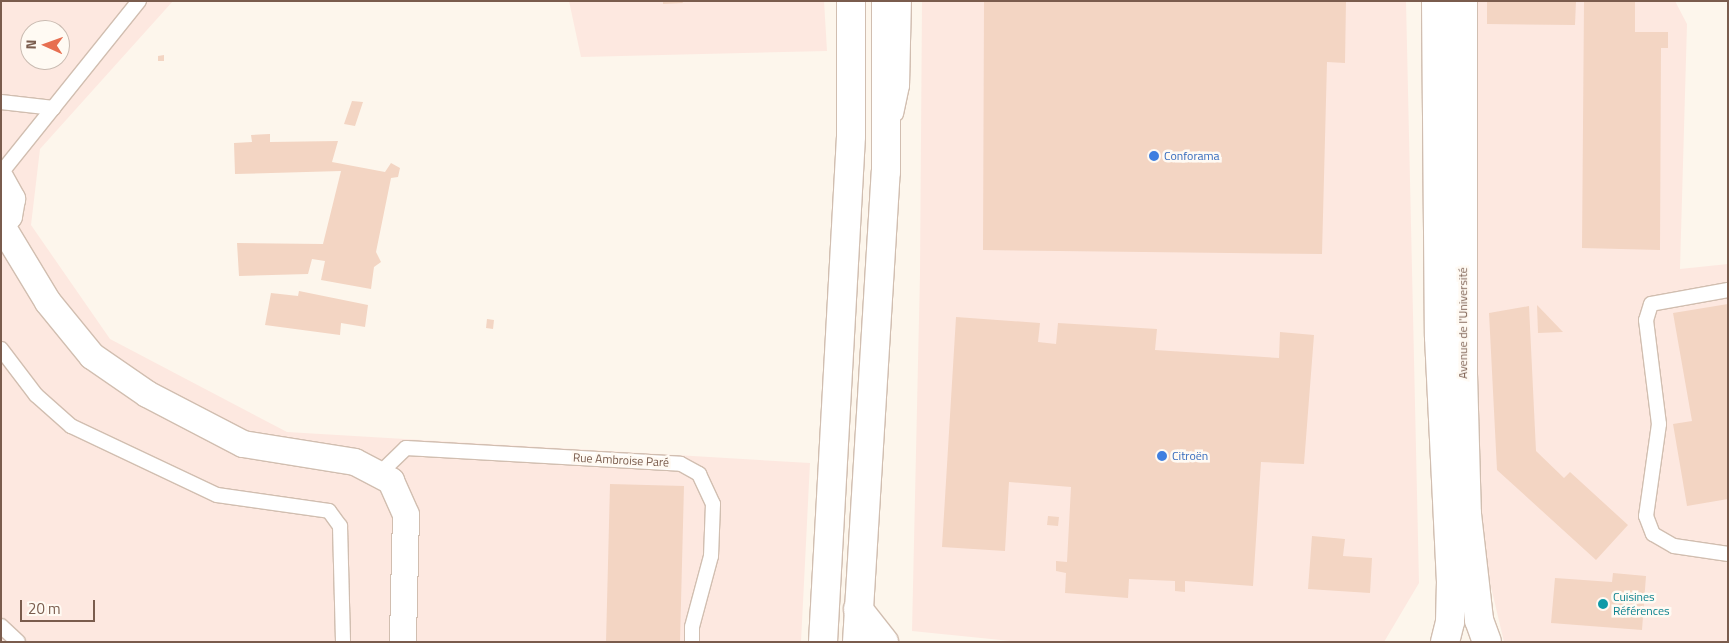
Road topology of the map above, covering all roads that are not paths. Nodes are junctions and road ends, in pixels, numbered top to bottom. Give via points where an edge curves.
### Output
1 (139, 1) edge
2 (851, 1) edge
3 (886, 1) edge
4 (904, 1) edge
5 (1436, 1) edge
6 (1463, 1) edge
7 (1, 102) edge
8 (54, 108) junction
9 (1450, 132) junction
10 (886, 172) junction
11 (1, 173) edge
12 (1, 179) edge
13 (2, 226) edge
14 (1728, 290) edge
15 (1, 349) edge
16 (378, 475) junction
17 (1728, 554) edge
18 (858, 609) junction
19 (1, 626) edge
20 (18, 642) edge
21 (343, 642) edge
22 (403, 642) edge
23 (692, 642) edge
24 (823, 642) edge
25 (857, 642) edge
26 (884, 642) edge
27 (1445, 642) edge
28 (1486, 642) edge

1 - 8 lane
2 - 24 main road via 852,136
3 - 10 main road
4 - 10 lane via 902,86
5 - 9 main road, Avenue de l'Université
6 - 9 main road, Avenue de l'Université
7 - 8 lane
8 - 11 lane
9 - 27 main road, Avenue de l'Université via 1439,337 1451,580 1450,622
9 - 28 main road, Avenue de l'Université via 1467,514 1479,620
10 - 18 main road
12 - 13 street via 12,199 9,216
13 - 16 street via 48,302 92,356 147,394 243,444 355,462
14 - 17 lane via 1651,304 1646,320 1659,424 1646,516 1653,534 1674,546
15 - 21 lane via 36,395 71,426 218,494 329,511 340,526
16 - 22 street via 391,481 406,515
16 - 23 lane, Rue Ambroise Paré via 406,448 681,464 700,474 713,504 711,556 692,627
18 - 25 main road
18 - 26 main road
19 - 20 lane

